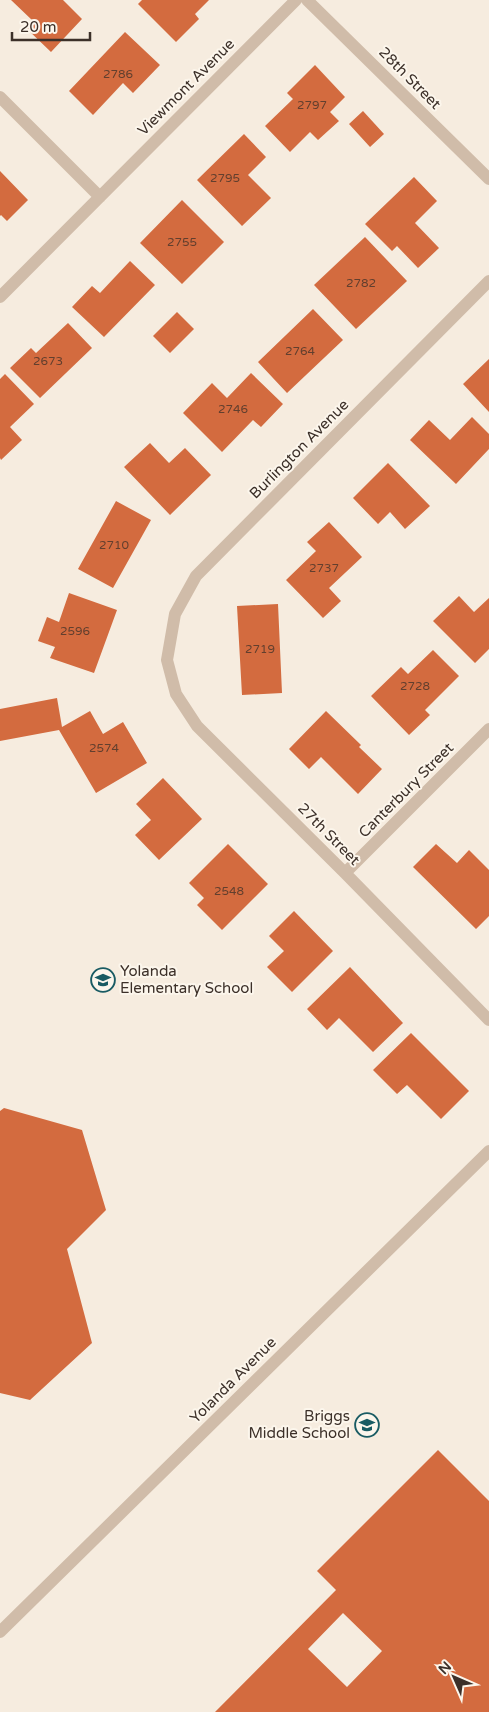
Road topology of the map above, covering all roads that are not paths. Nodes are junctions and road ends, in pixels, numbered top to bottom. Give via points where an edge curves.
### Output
1 (296, 0) edge
2 (307, 0) edge
3 (0, 97) edge
4 (489, 179) edge
5 (100, 197) junction
6 (489, 281) edge
7 (0, 297) edge
8 (167, 660) joint
9 (489, 729) edge
10 (345, 873) junction
11 (489, 1020) edge
12 (489, 1152) edge
13 (0, 1632) edge

1 - 5 street, Viewmont Avenue
2 - 4 street, 28th Street
3 - 5 street
5 - 7 street, Viewmont Avenue
6 - 8 street, Burlington Avenue via 196,576 176,614
8 - 10 street, 27th Street via 176,694 197,726
9 - 10 street, Canterbury Street
10 - 11 street, 27th Street
12 - 13 street, Yolanda Avenue

